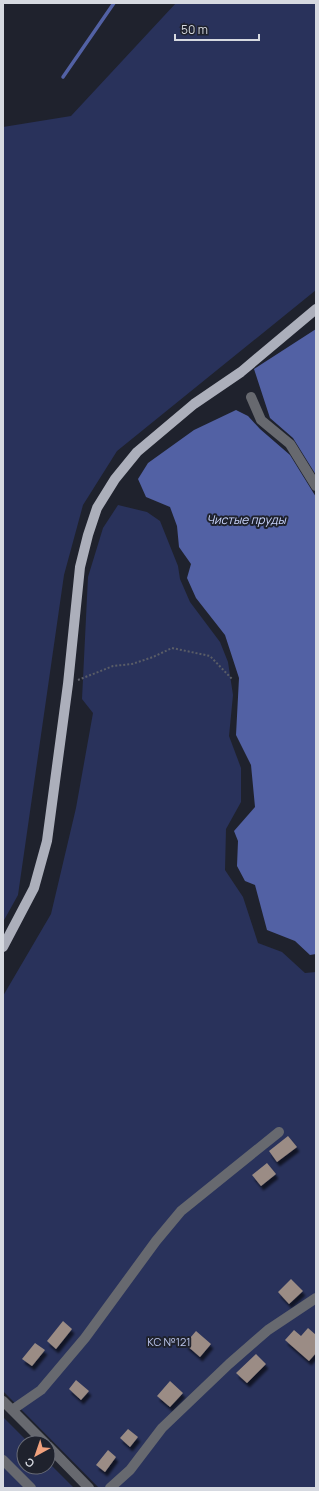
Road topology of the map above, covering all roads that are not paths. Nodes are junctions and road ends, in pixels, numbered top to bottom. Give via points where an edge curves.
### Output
1 (316, 309) edge
2 (251, 397) dead end
3 (316, 486) edge
4 (3, 947) edge
5 (280, 1132) dead end
6 (316, 1298) edge
7 (3, 1401) edge
8 (12, 1410) junction
9 (37, 1435) edge
10 (56, 1454) edge
11 (4, 1462) edge
12 (32, 1488) edge
13 (89, 1488) edge
14 (110, 1488) edge

1 - 4 main road via 241,372 194,404 137,452 115,479 97,508 80,567 68,684 47,841 34,888
2 - 3 street via 261,420 290,444
5 - 8 street via 181,1211 85,1338 41,1390
6 - 14 street via 268,1330 229,1364 162,1428 130,1470
7 - 8 street
8 - 9 street
10 - 13 street
11 - 12 street

